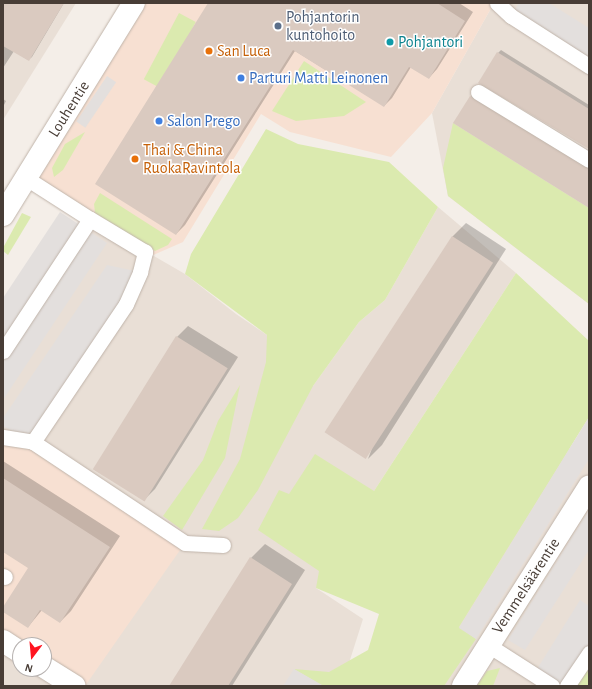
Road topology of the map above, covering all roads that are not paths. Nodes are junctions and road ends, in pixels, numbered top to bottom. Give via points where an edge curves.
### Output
1 (134, 3) edge
2 (497, 3) edge
3 (589, 66) edge
4 (478, 92) dead end
5 (589, 160) edge
6 (26, 178) junction
7 (3, 215) edge
8 (90, 219) junction
9 (3, 351) edge
10 (3, 437) edge
11 (33, 442) junction
12 (589, 487) edge
13 (223, 544) dead end
14 (3, 641) edge
15 (488, 645) junction
16 (12, 647) edge
17 (589, 653) edge
18 (52, 672) edge
19 (75, 686) edge
20 (463, 686) edge
21 (552, 686) edge
22 (567, 686) edge

1 - 6 street, Louhentie
2 - 3 lane via 511,16
4 - 5 lane
6 - 7 street, Louhentie
6 - 8 lane
8 - 9 lane
8 - 11 lane via 145,252 126,304
10 - 11 lane
11 - 13 lane via 185,543
12 - 15 street, Vemmelsäärentie
14 - 16 street
15 - 20 street, Vemmelsäärentie
15 - 21 lane
17 - 22 lane
18 - 19 street

